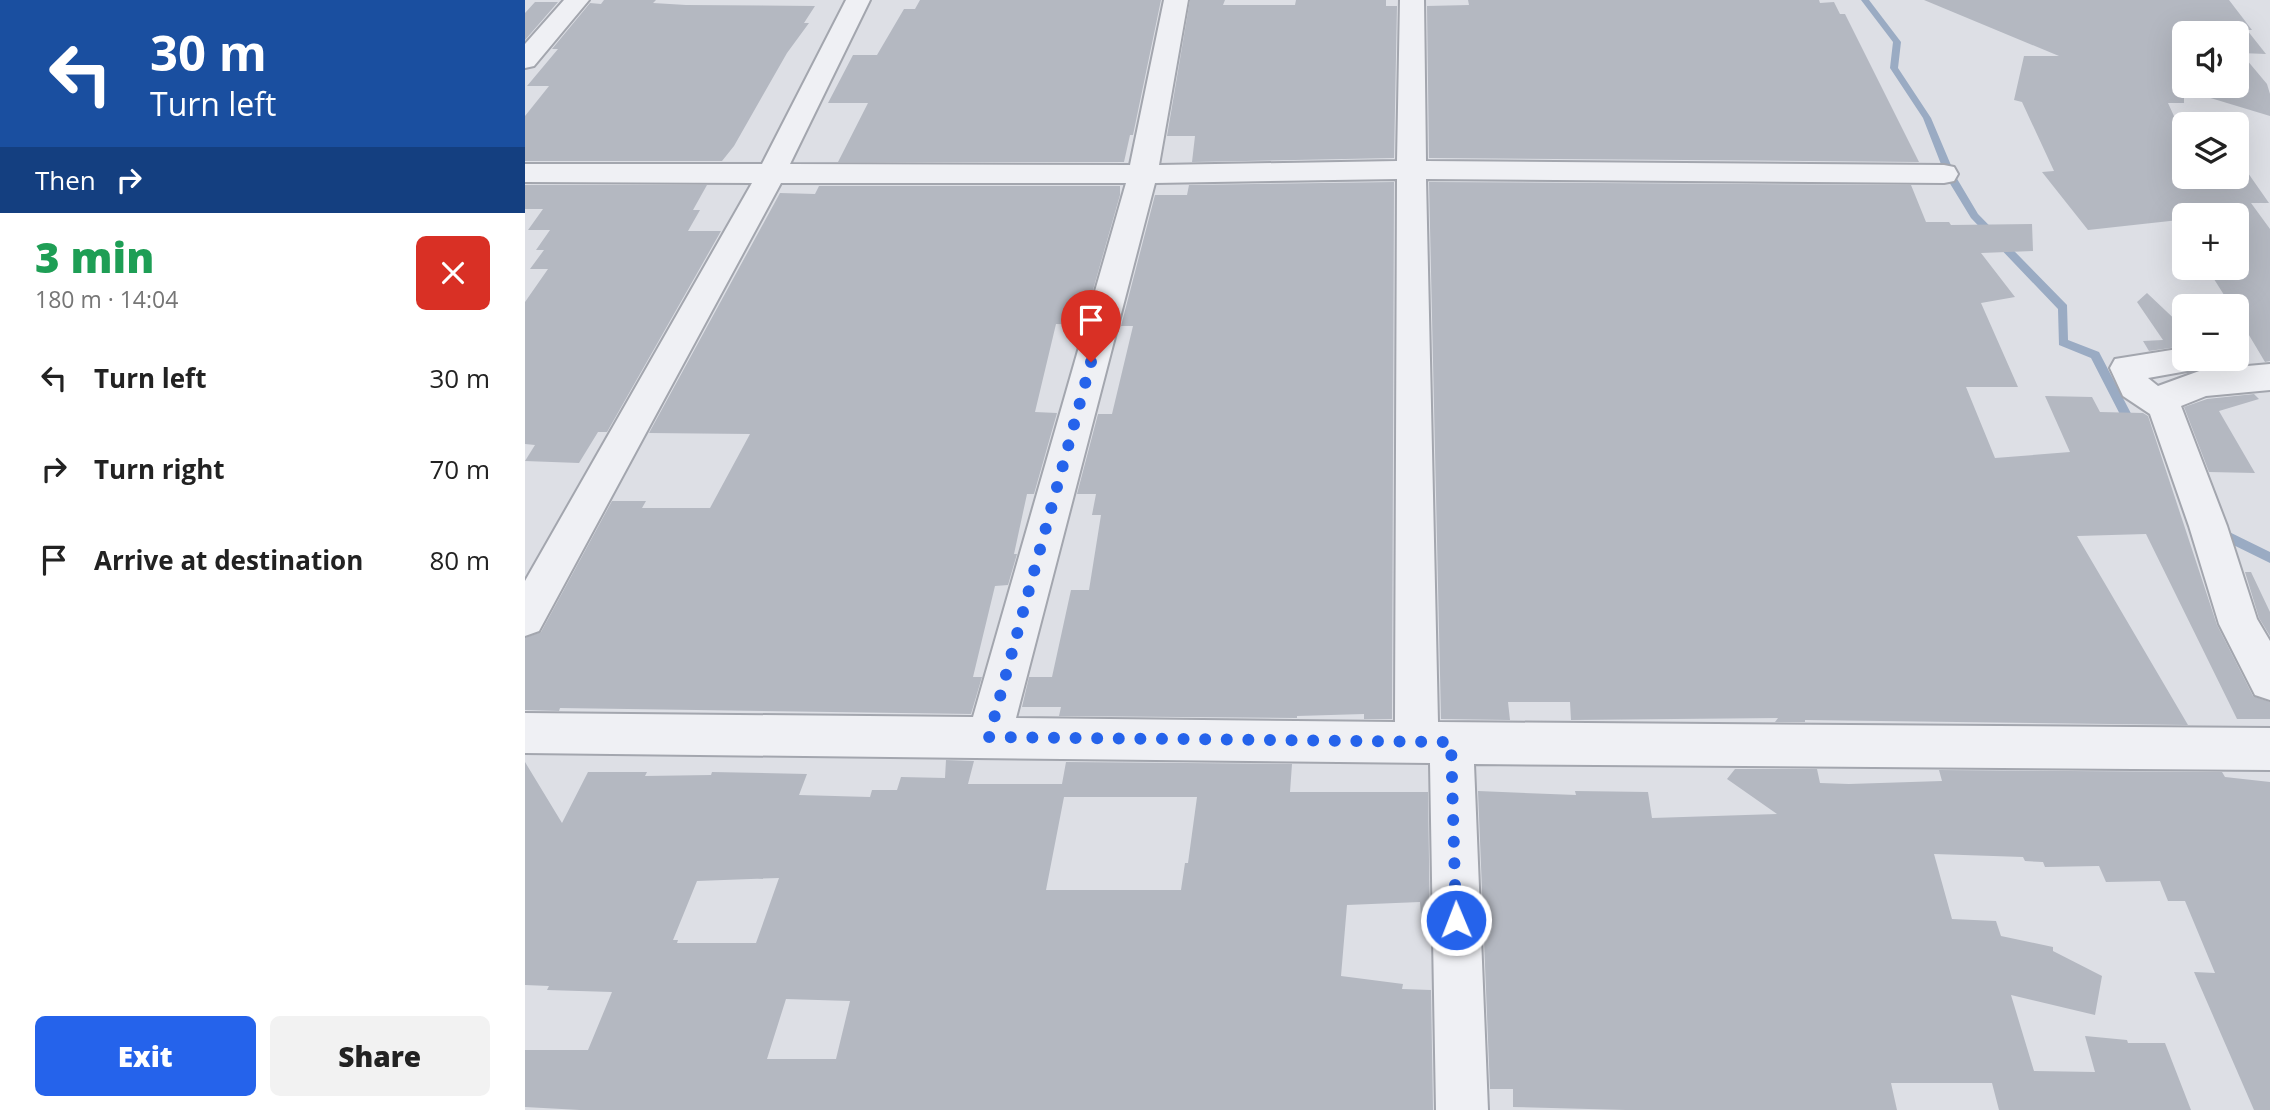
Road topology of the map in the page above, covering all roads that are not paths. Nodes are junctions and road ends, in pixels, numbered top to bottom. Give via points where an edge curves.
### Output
1 (577, 0) edge
2 (858, 0) edge
3 (1176, 0) edge
4 (1412, 0) edge
5 (525, 60) edge
6 (1413, 170) junction
7 (772, 172) junction
8 (525, 173) edge
9 (1143, 174) junction
10 (1944, 174) dead end
11 (2270, 350) edge
12 (2249, 353) edge
13 (2172, 362) edge
14 (2270, 377) edge
15 (2164, 406) junction
16 (525, 618) edge
17 (2270, 681) edge
18 (525, 733) edge
19 (989, 737) junction
20 (1434, 742) junction
21 (2270, 749) edge
22 (1462, 1110) edge

1 - 5 street
2 - 7 street
3 - 9 street
4 - 6 street
6 - 9 street
6 - 10 street
6 - 20 street via 1411,323
7 - 8 street
7 - 9 street
7 - 16 street
9 - 19 street
11 - 12 street
13 - 15 street via 2127,368 2135,387
14 - 15 street via 2202,383 2167,397
15 - 17 street via 2239,624
18 - 19 street
19 - 20 street
20 - 21 street
20 - 22 street

